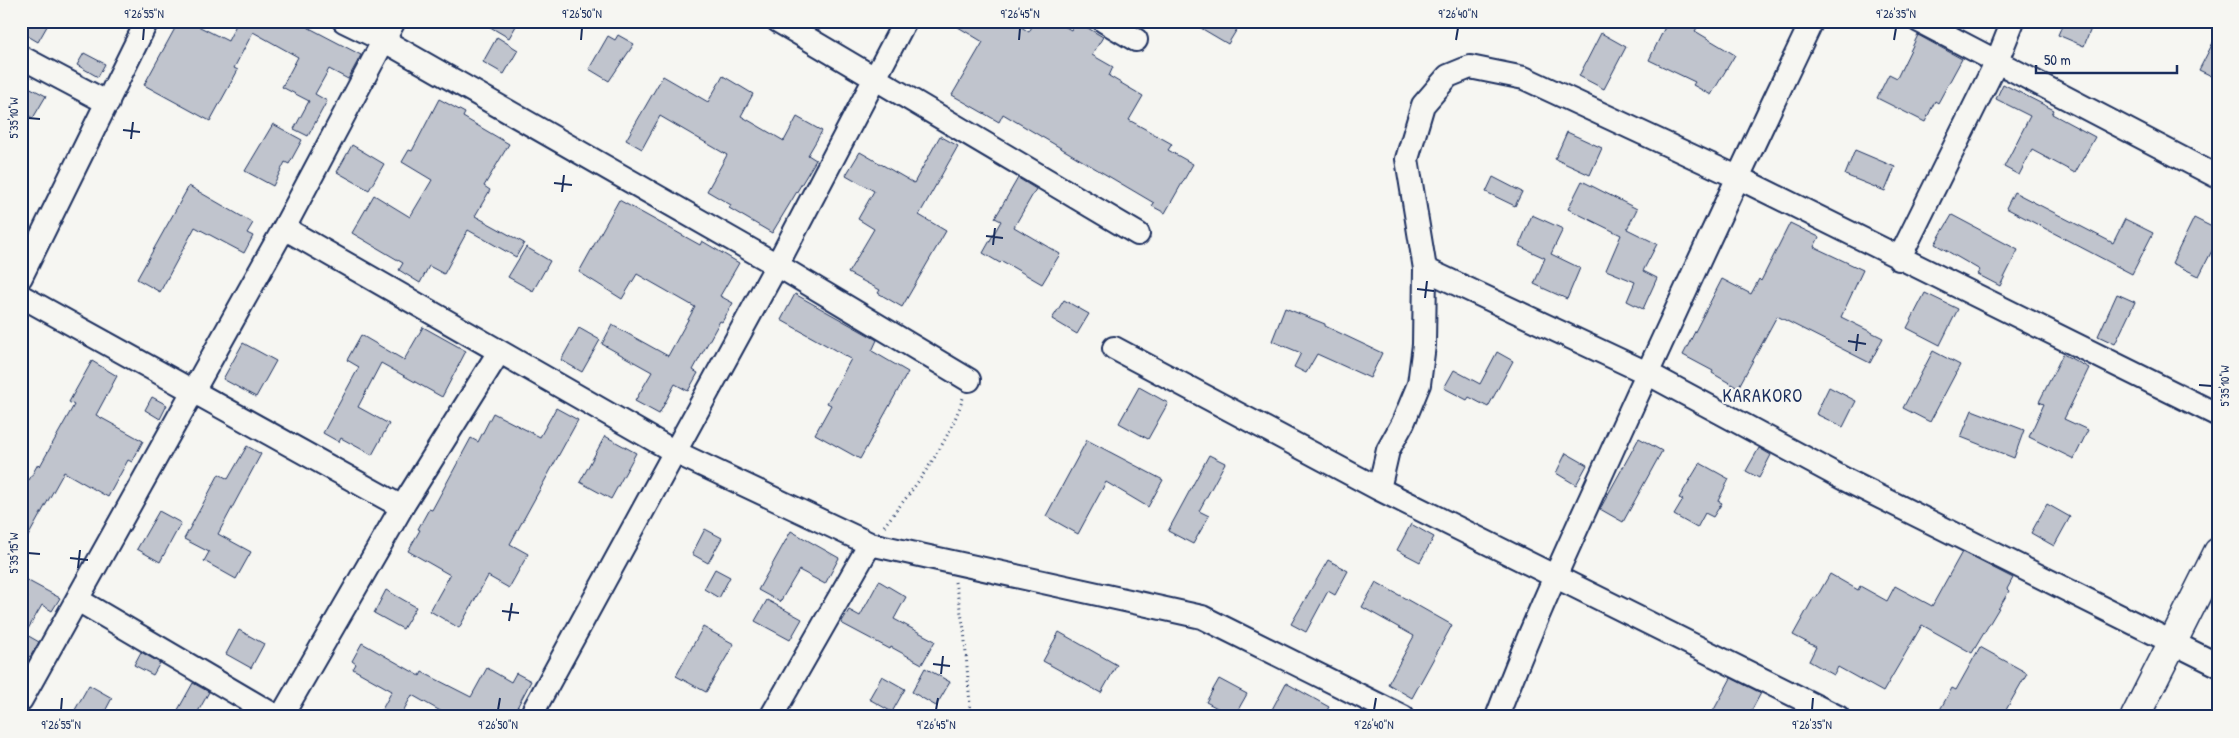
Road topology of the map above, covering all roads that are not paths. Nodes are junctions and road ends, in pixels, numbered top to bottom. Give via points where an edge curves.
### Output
1 (147, 21) edge
2 (344, 21) edge
3 (778, 21) edge
4 (905, 21) edge
5 (1104, 21) edge
6 (1812, 21) edge
7 (1920, 21) edge
8 (2013, 21) edge
9 (388, 31) edge
10 (1136, 40) dead end
11 (21, 57) edge
12 (1997, 61) junction
13 (876, 79) junction
14 (108, 103) junction
15 (1737, 177) junction
16 (2218, 177) edge
17 (284, 228) junction
18 (1138, 234) dead end
19 (1899, 258) junction
20 (777, 265) junction
21 (1426, 269) junction
22 (21, 277) edge
23 (21, 296) edge
24 (1114, 348) dead end
25 (499, 352) junction
26 (1647, 373) junction
27 (969, 380) road end
28 (194, 390) junction
29 (2218, 415) edge
30 (676, 452) junction
31 (1379, 489) junction
32 (402, 507) junction
33 (870, 544) junction
34 (2218, 552) edge
35 (1555, 576) junction
36 (78, 600) junction
37 (2171, 642) junction
38 (2218, 665) edge
39 (21, 700) edge
40 (1398, 716) edge
41 (277, 717) edge
42 (281, 717) edge
43 (530, 717) edge
44 (771, 717) edge
45 (1497, 717) edge
46 (1838, 717) edge
47 (2135, 717) edge

1 - 14 street
2 - 9 street
3 - 13 street
4 - 13 street
5 - 10 street
6 - 15 street
7 - 12 street
8 - 12 street
9 - 17 street
9 - 20 street
11 - 14 street
12 - 16 street
12 - 19 street
13 - 18 street
13 - 20 street
14 - 22 street
15 - 19 street
15 - 21 street via 1524,78 1470,67 1448,76 1423,105 1408,159
15 - 26 street
17 - 25 street
17 - 28 street
19 - 29 street
20 - 27 street
20 - 30 street
21 - 26 street
21 - 31 street via 1424,345 1419,384 1388,450
23 - 28 street
24 - 31 street
25 - 30 street
25 - 32 street
26 - 35 street
26 - 37 street via 1846,480
28 - 32 street
28 - 36 street
30 - 33 street
30 - 43 street
31 - 35 street
32 - 42 street
33 - 40 street via 1202,617
33 - 44 street
34 - 37 street
35 - 45 street
35 - 46 street
36 - 39 street
36 - 41 street
37 - 38 street
37 - 47 street

